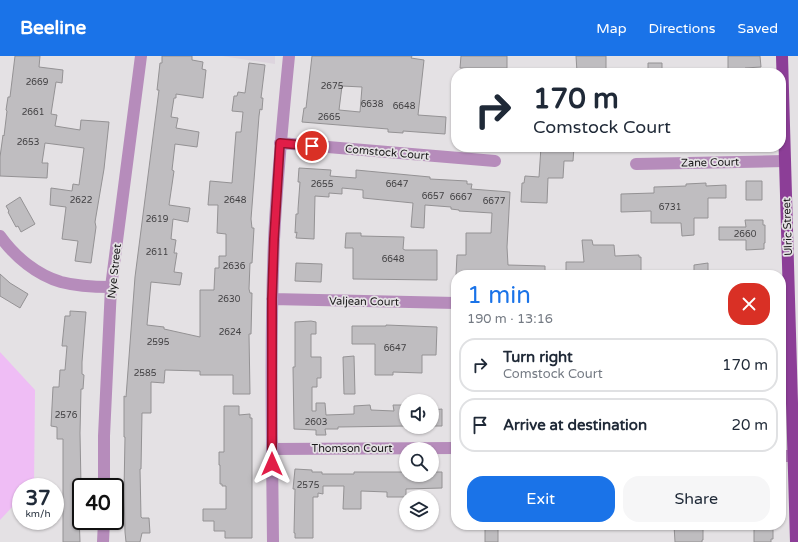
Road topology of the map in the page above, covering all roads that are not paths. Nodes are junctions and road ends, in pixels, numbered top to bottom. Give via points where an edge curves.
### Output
1 (141, 56) edge
2 (289, 56) edge
3 (782, 56) edge
4 (782, 68) edge
5 (280, 143) junction
6 (785, 152) edge
7 (785, 160) junction
8 (495, 161) dead end
9 (636, 164) dead end
10 (0, 236) edge
11 (785, 270) edge
12 (111, 288) junction
13 (272, 299) junction
14 (451, 303) edge
15 (786, 324) edge
16 (451, 448) edge
17 (272, 449) junction
18 (786, 456) edge
19 (794, 456) junction
20 (104, 478) edge
21 (104, 530) edge
22 (103, 542) edge
23 (273, 542) edge
24 (796, 542) edge

1 - 12 street, Nye Street
2 - 5 street
3 - 4 main road, Ulric Street
5 - 8 street, Comstock Court
5 - 13 street
6 - 7 main road, Ulric Street
7 - 9 street, Zane Court
7 - 11 main road, Ulric Street
10 - 12 street via 10,249 33,269 62,282
12 - 20 street, Nye Street
13 - 14 street, Valjean Court
13 - 17 street
15 - 19 main road, Ulric Street
16 - 17 street, Thomson Court
17 - 23 street
18 - 19 street
19 - 24 main road, Ulric Street
21 - 22 street

